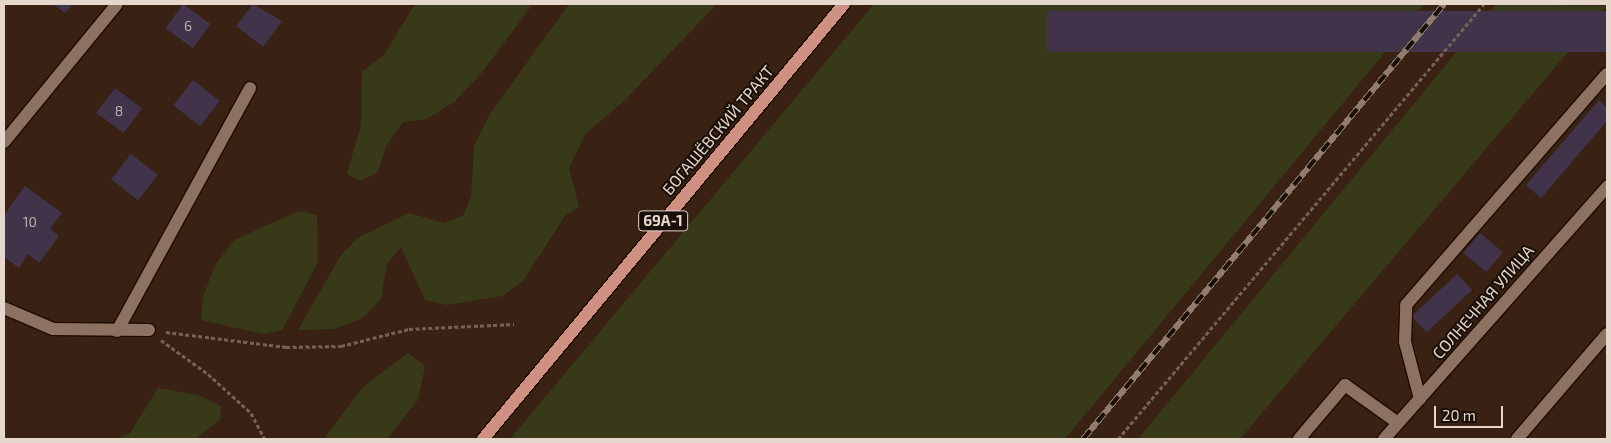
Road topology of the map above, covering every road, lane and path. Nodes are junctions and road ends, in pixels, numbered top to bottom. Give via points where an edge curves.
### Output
1 (117, 4) edge
2 (844, 4) edge
3 (1484, 4) edge
4 (1607, 74) edge
5 (250, 88) dead end
6 (4, 142) edge
7 (1607, 187) edge
8 (4, 308) edge
9 (514, 324) dead end
10 (149, 330) junction
11 (117, 331) junction
12 (1607, 334) edge
13 (1420, 399) junction
14 (1398, 423) junction
15 (265, 439) edge
16 (483, 439) edge
17 (1118, 439) edge
18 (1299, 439) edge
19 (1384, 439) edge
20 (1517, 439) edge

1 - 6 street
2 - 16 main road, БОГАШЁВСКИЙ ТРАКТ / 69А-1
3 - 17 path
4 - 13 street via 1406,304 1405,342
5 - 11 street
7 - 13 street, СОЛНЕЧНАЯ УЛИЦА
8 - 11 street via 53,329
9 - 10 path via 409,329 341,346 286,347
10 - 11 street
10 - 15 path via 250,413
12 - 20 street
13 - 14 street, СОЛНЕЧНАЯ УЛИЦА
14 - 18 street via 1346,385
14 - 19 street, СОЛНЕЧНАЯ УЛИЦА

